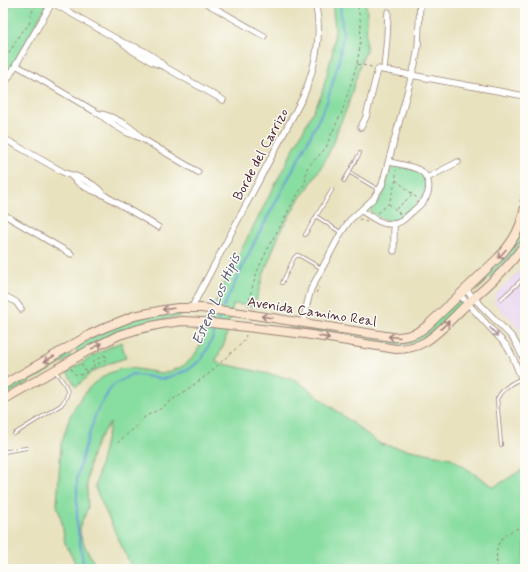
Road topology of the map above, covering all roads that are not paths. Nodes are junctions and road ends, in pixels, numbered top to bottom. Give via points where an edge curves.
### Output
1 (52, 3) edge
2 (206, 3) edge
3 (315, 3) edge
4 (420, 3) edge
5 (388, 12) dead end
6 (264, 36) dead end
7 (16, 65) junction
8 (381, 70) junction
9 (412, 75) junction
10 (3, 87) edge
11 (525, 96) edge
12 (223, 100) dead end
13 (361, 127) dead end
14 (3, 138) edge
15 (360, 152) dead end
16 (389, 162) junction
17 (458, 162) dead end
18 (198, 172) dead end
19 (349, 172) junction
20 (426, 178) junction
21 (344, 181) dead end
22 (332, 190) dead end
23 (380, 190) junction
24 (523, 207) edge
25 (362, 211) junction
26 (3, 214) edge
27 (316, 216) junction
28 (394, 224) junction
29 (158, 227) dead end
30 (341, 233) junction
31 (305, 235) dead end
32 (525, 243) edge
33 (394, 251) dead end
34 (71, 254) dead end
35 (322, 268) junction
36 (525, 277) edge
37 (282, 283) dead end
38 (462, 292) junction
39 (3, 295) edge
40 (501, 299) dead end
41 (471, 301) junction
42 (192, 308) junction
43 (20, 309) dead end
44 (172, 322) junction
45 (294, 322) junction
46 (303, 323) junction
47 (285, 332) junction
48 (68, 348) junction
49 (523, 353) edge
50 (77, 361) junction
51 (525, 362) edge
52 (55, 371) junction
53 (519, 380) junction
54 (3, 385) edge
55 (525, 385) edge
56 (3, 400) edge
57 (14, 434) dead end
58 (501, 445) dead end
59 (26, 448) dead end
60 (3, 452) edge

1 - 7 street
1 - 12 street via 137,48
2 - 6 street
3 - 42 street, Borde del Carrizo via 317,41 308,85
4 - 9 street via 418,47
5 - 8 street via 387,37
7 - 10 street
7 - 18 street via 114,125
8 - 9 street
8 - 13 street
9 - 11 street
9 - 16 street
14 - 29 street via 70,176 82,179
15 - 19 lane
16 - 20 street via 419,170
16 - 23 street
17 - 20 street
19 - 21 lane
19 - 23 lane
20 - 28 street via 429,186 426,198 399,223
22 - 27 lane
23 - 25 street
24 -> 38 main road, Avenida Camino Real via 518,232 506,250
25 - 28 street via 387,224
25 - 30 street via 350,220
26 - 34 street
27 - 30 lane
27 - 31 lane
28 - 33 street
30 - 35 street
32 - 41 main road, Avenida Camino Real via 512,262
35 - 37 lane via 297,255
35 - 46 street via 310,294
36 - 40 lane
38 - 41 street
38 -> 46 main road, Avenida Camino Real via 424,328 407,337 392,337
39 - 43 street via 16,302
47 -> 41 main road, Avenida Camino Real via 388,348 408,348 429,339
41 - 49 street via 513,338
41 -> 53 street via 514,358
42 - 44 main road via 187,314
45 -> 42 main road, Avenida Camino Real via 244,311
42 -> 48 main road, Avenida Camino Real via 159,310 115,322
44 - 47 main road, Avenida Camino Real via 203,322 246,330
50 -> 44 main road via 100,344 124,334
45 - 46 main road, Avenida Camino Real
45 - 47 main road via 287,326
48 - 50 main road
48 -> 54 main road, Avenida Camino Real
49 - 51 street
50 - 52 main road
52 - 56 main road
52 - 57 lane via 68,390 64,402
53 - 55 street
53 - 58 lane via 505,388 497,399
59 - 60 lane

